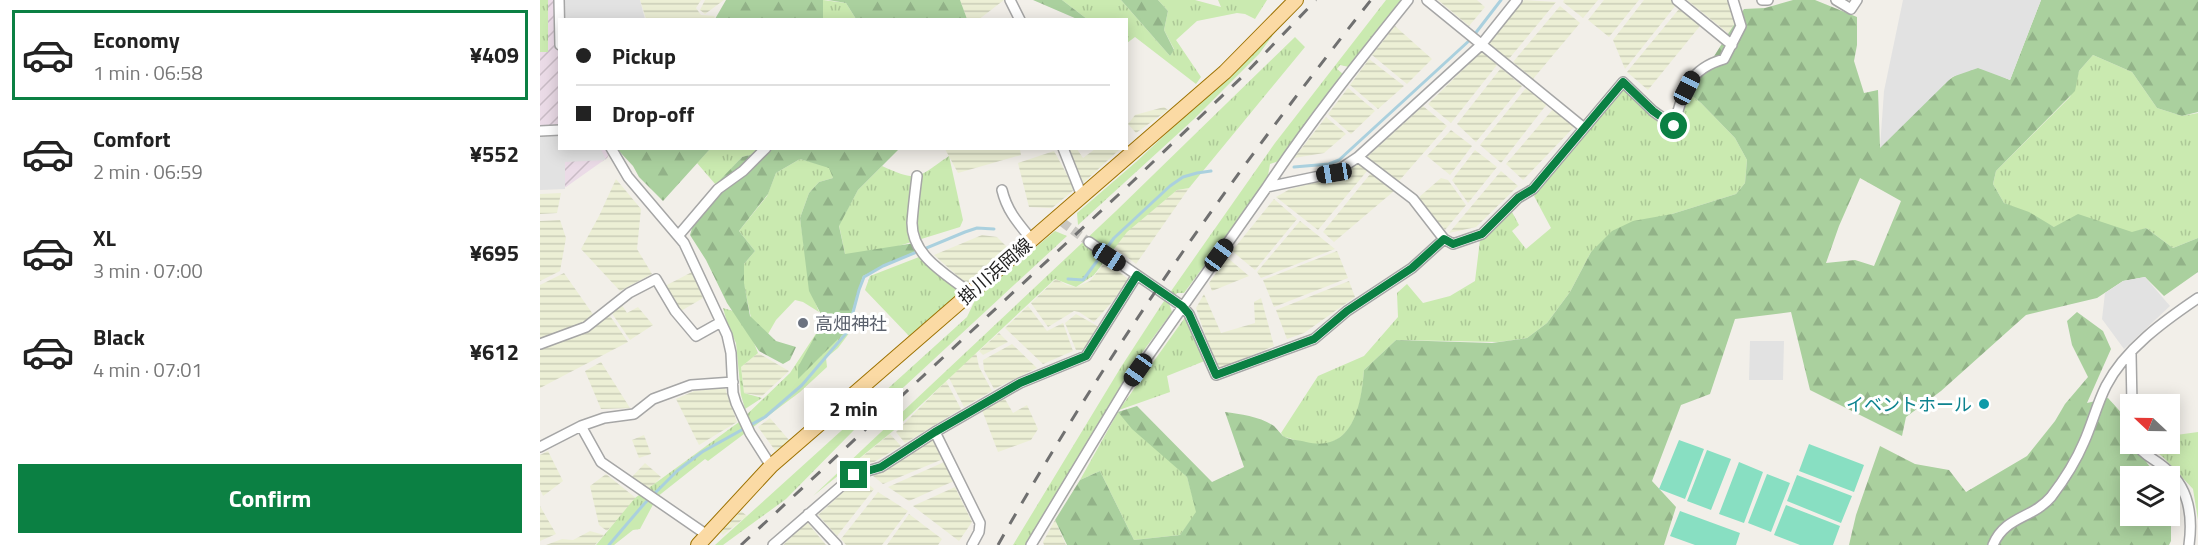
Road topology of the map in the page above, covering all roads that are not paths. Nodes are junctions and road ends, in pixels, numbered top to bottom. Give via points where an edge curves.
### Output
1 (559, 0) edge
2 (1010, 0) edge
3 (1296, 0) edge
4 (1408, 0) edge
5 (1427, 0) edge
6 (1517, 0) edge
7 (1677, 0) edge
8 (1733, 0) edge
9 (1762, 0) edge
10 (1768, 0) edge
11 (1836, 0) edge
12 (1857, 0) edge
13 (559, 18) edge
14 (1019, 18) edge
15 (1481, 45) junction
16 (1732, 45) junction
17 (1584, 128) junction
18 (558, 130) edge
19 (540, 131) edge
20 (612, 150) edge
21 (764, 150) edge
22 (1064, 150) edge
23 (1358, 158) junction
24 (917, 176) dead end
25 (1267, 187) junction
26 (1002, 190) dead end
27 (1082, 196) junction
28 (678, 236) junction
29 (1444, 239) junction
30 (1032, 240) junction
31 (1093, 245) tunnel mouth
32 (1137, 275) junction
33 (970, 293) junction
34 (2198, 298) edge
35 (1182, 306) junction
36 (721, 322) junction
37 (540, 344) edge
38 (2131, 354) junction
39 (733, 382) junction
40 (2132, 394) edge
41 (581, 426) junction
42 (935, 432) junction
43 (540, 447) edge
44 (2145, 454) edge
45 (771, 466) junction
46 (808, 514) junction
47 (703, 540) edge
48 (773, 545) edge
49 (837, 545) edge
50 (972, 545) edge
51 (1031, 545) edge
52 (1993, 545) edge
53 (2189, 545) edge

1 - 13 street
2 - 14 street
3 - 27 main road, 掛川浜岡線 via 1225,72
4 - 25 street via 1348,74
5 - 15 street
6 - 15 street
7 - 16 street
8 - 16 street via 1741,26
9 - 10 street
11 - 12 street via 1851,9
15 - 17 street
15 - 23 street
16 - 17 street via 1724,60 1707,64 1694,75 1674,126 1623,82
17 - 29 street via 1533,189 1518,198 1482,234 1453,244
18 - 19 street
20 - 28 street via 628,177
21 - 28 street via 718,189
22 - 27 street
23 - 25 street via 1334,173
23 - 29 street via 1413,199
24 - 33 street via 914,239 921,250
25 - 35 street
26 - 30 street via 1012,218
27 - 30 main road, 掛川浜岡線 via 1060,220
28 - 36 street
29 - 35 street via 1412,268 1347,311 1314,339 1216,375
30 - 33 main road, 掛川浜岡線
31 - 32 street
32 - 35 street
32 - 42 street via 1086,356 1020,383
33 - 45 main road, 掛川浜岡線
34 - 38 street via 2152,331
35 - 51 street via 1127,386
36 - 37 street via 696,336 675,312 656,279 629,293 585,327
36 - 39 street via 731,352
38 - 40 street
38 - 52 street via 2106,386 2084,443 2059,485 2041,508 2010,521
39 - 41 street via 691,385 653,399 634,414 604,417
39 - 45 street via 736,403
41 - 43 street
41 - 47 street via 602,462 655,499
42 - 46 street via 881,467 854,475
42 - 50 street via 980,523
44 - 53 street via 2166,468 2185,493 2191,526
45 - 47 main road, 掛川浜岡線
46 - 48 street
46 - 49 street

